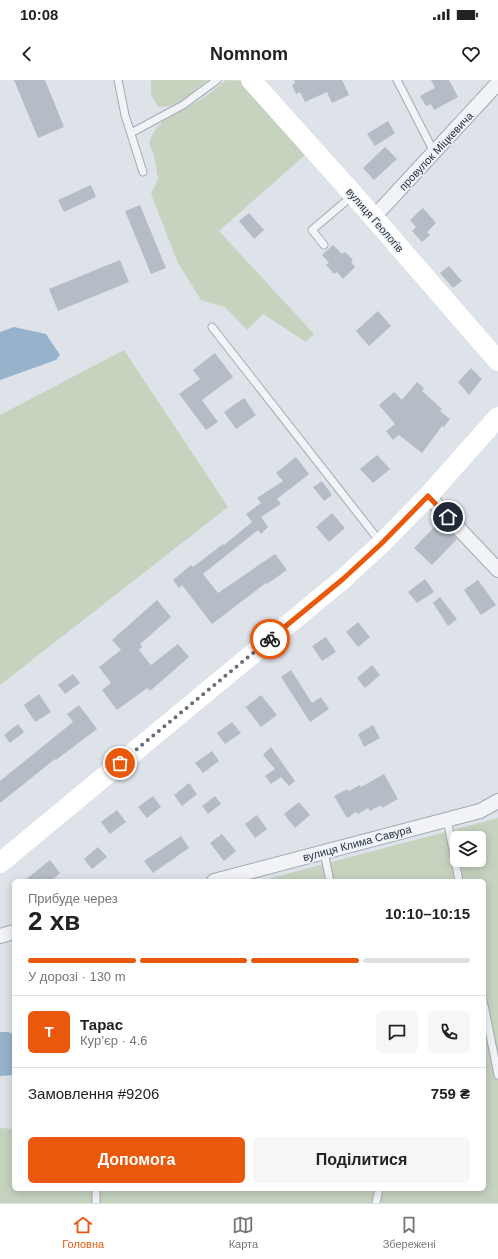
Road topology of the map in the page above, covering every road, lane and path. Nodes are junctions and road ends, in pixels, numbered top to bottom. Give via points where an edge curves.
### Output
1 (118, 80) edge
2 (217, 80) edge
3 (251, 80) edge
4 (398, 80) edge
5 (498, 83) edge
6 (131, 133) junction
7 (434, 152) junction
8 (143, 172) dead end
9 (354, 195) junction
10 (373, 218) junction
11 (324, 245) dead end
12 (212, 327) dead end
13 (498, 361) edge
14 (498, 417) edge
15 (428, 496) junction
16 (381, 544) junction
17 (498, 570) edge
18 (498, 801) edge
19 (446, 819) junction
20 (324, 852) junction
21 (0, 863) edge
22 (222, 879) edge
23 (330, 879) edge
24 (459, 879) edge
25 (12, 933) edge
26 (0, 936) edge
27 (486, 1015) edge
28 (498, 1075) edge
29 (96, 1191) edge
30 (379, 1191) edge
31 (96, 1203) edge
32 (376, 1203) edge

1 - 6 lane
2 - 6 lane via 183,105
3 - 9 street, вулиця Геологів
4 - 7 lane
5 - 7 street, провулок Міцкевича
6 - 8 lane
7 - 10 street, провулок Міцкевича
9 - 10 street, вулиця Геологів
9 - 11 lane via 312,230
10 - 13 street, вулиця Геологів
12 - 16 lane
14 - 15 street
15 - 16 street
15 - 17 street
16 - 21 street via 343,579
18 - 19 street, вулиця Клима Савура via 480,810
19 - 20 street, вулиця Клима Савура
19 - 24 lane
20 - 22 street, вулиця Клима Савура
20 - 23 lane
25 - 26 street
27 - 28 lane
29 - 31 lane
30 - 32 lane

